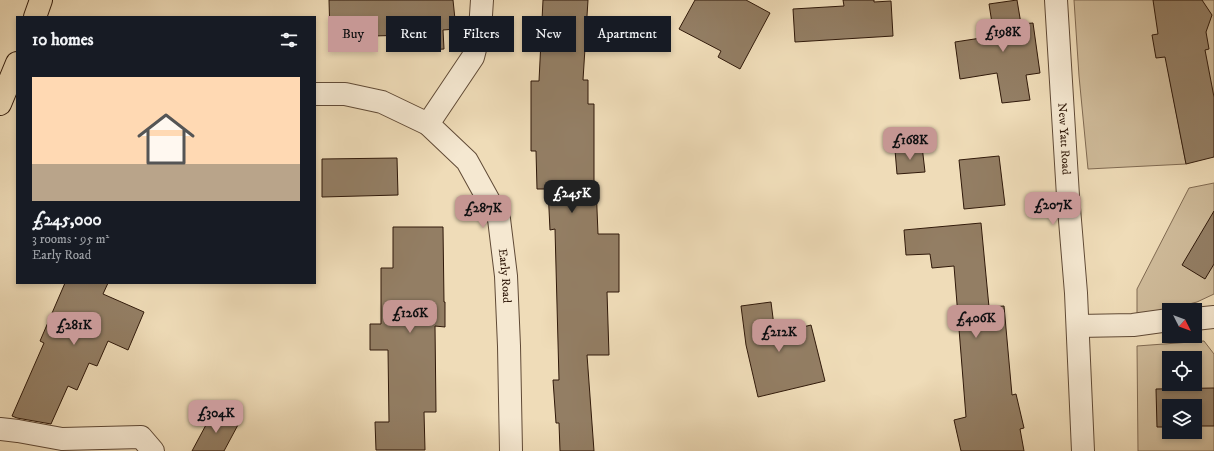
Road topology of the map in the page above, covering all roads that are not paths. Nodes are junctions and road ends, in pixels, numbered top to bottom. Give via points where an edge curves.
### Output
1 (41, 0) edge
2 (482, 0) edge
3 (1056, 0) edge
4 (35, 16) edge
5 (16, 65) edge
6 (316, 94) edge
7 (0, 104) edge
8 (428, 124) junction
9 (1214, 317) edge
10 (1202, 318) edge
11 (1162, 321) edge
12 (1078, 326) junction
13 (0, 429) edge
14 (153, 451) edge
15 (511, 451) edge
16 (1083, 451) edge

1 - 4 main road
2 - 8 street via 480,30 473,57
3 - 12 street, New Yatt Road
5 - 7 main road
6 - 8 street, Early Road via 345,94 382,102
8 - 15 street, Early Road via 467,161 499,219 506,276
9 - 10 street
11 - 12 street via 1133,325
12 - 16 street, New Yatt Road
13 - 14 street via 62,439 141,437

